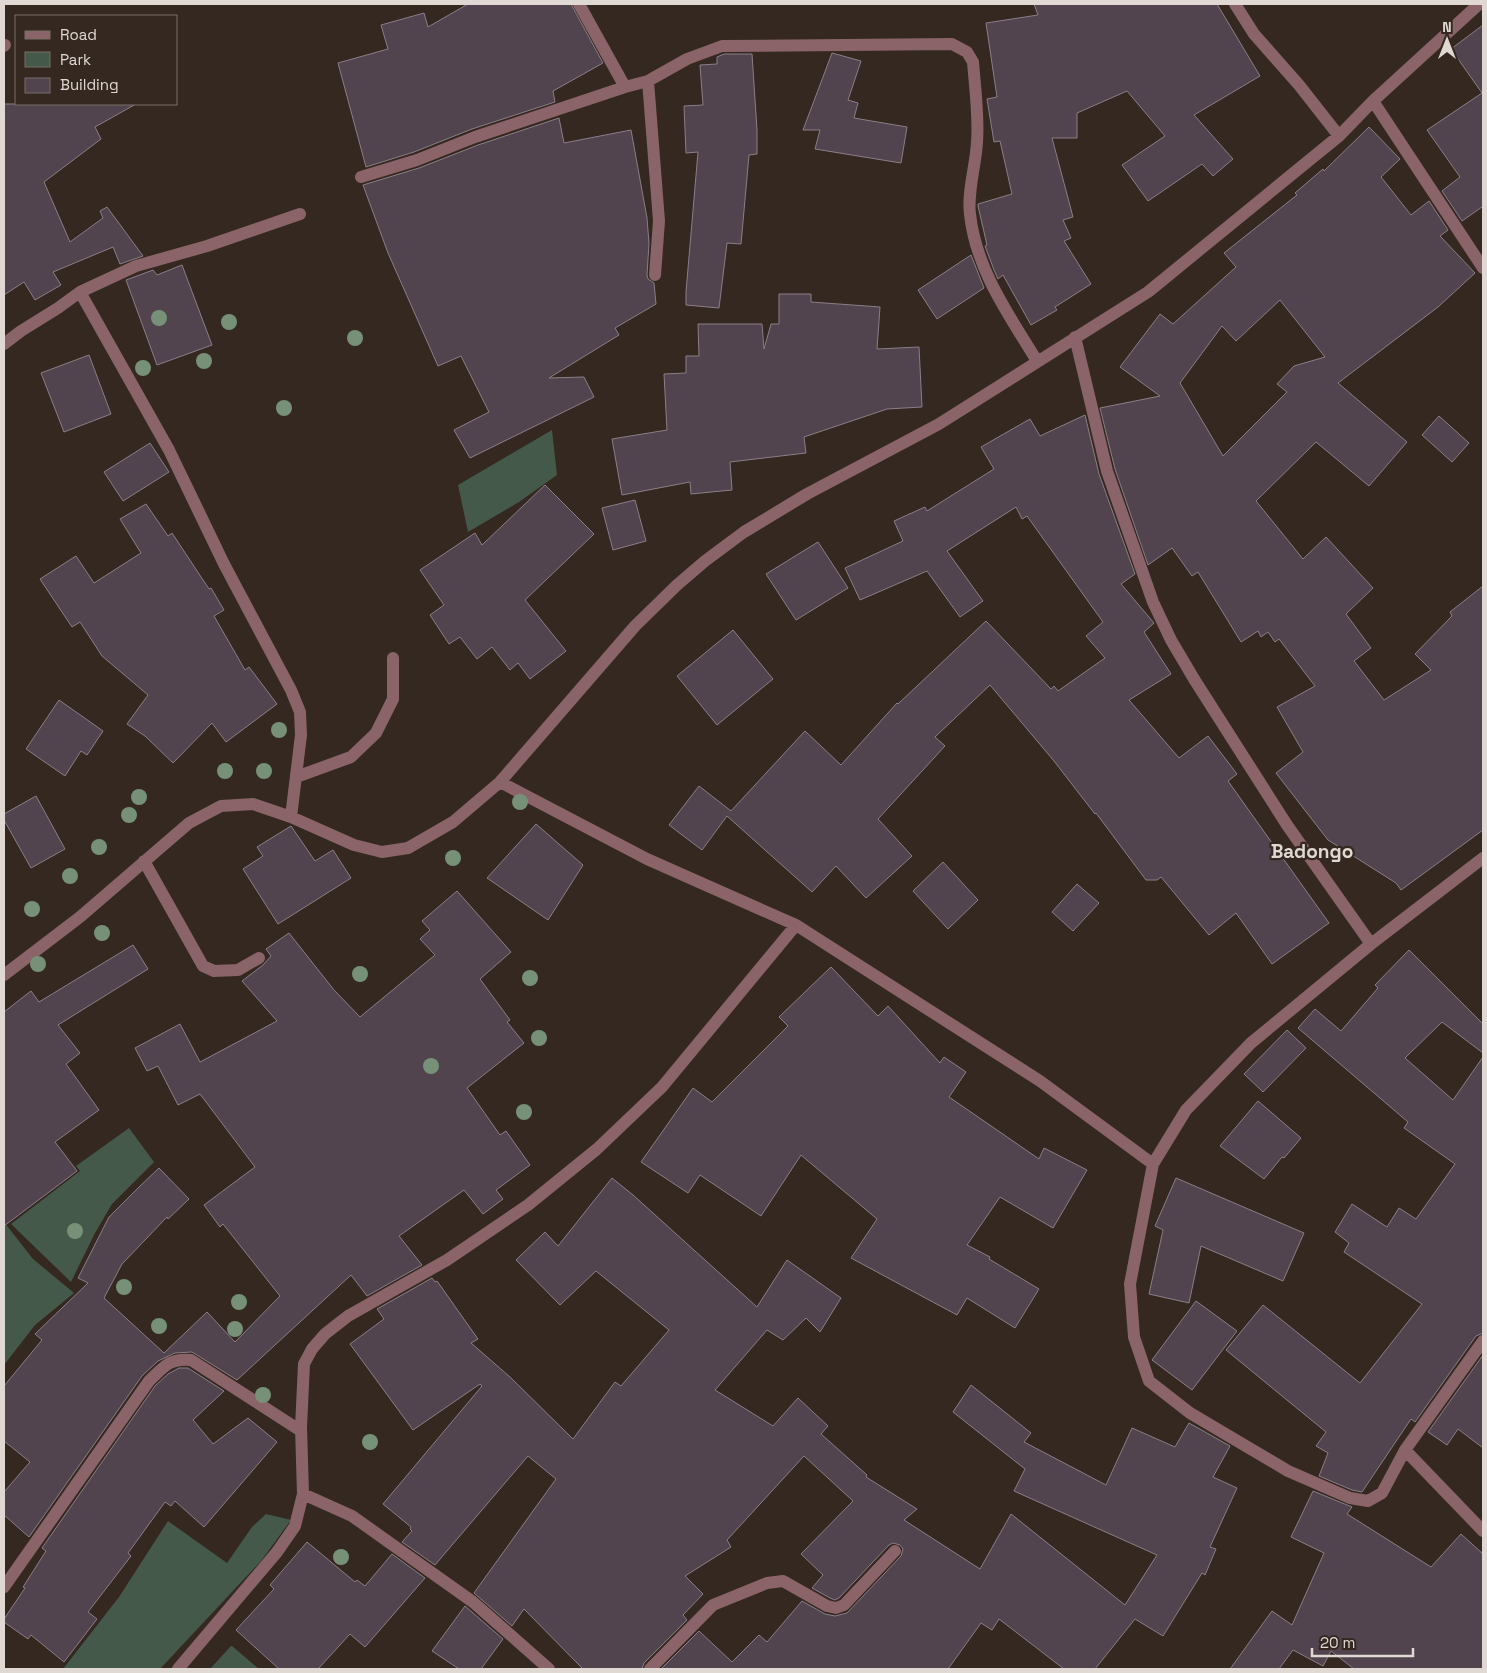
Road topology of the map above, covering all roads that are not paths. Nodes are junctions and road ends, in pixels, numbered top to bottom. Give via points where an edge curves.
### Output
1 (580, 4) edge
2 (1235, 4) edge
3 (1479, 4) edge
4 (648, 81) junction
5 (625, 87) junction
6 (1373, 101) junction
7 (1339, 136) junction
8 (361, 177) dead end
9 (300, 214) dead end
10 (1483, 268) edge
11 (655, 275) dead end
12 (80, 292) junction
13 (1076, 337) junction
14 (4, 344) edge
15 (1037, 362) junction
16 (393, 658) dead end
17 (296, 777) junction
18 (500, 782) junction
19 (291, 817) junction
20 (1483, 858) edge
21 (144, 861) junction
22 (796, 925) junction
23 (1371, 944) junction
24 (259, 958) dead end
25 (4, 975) edge
26 (1153, 1164) junction
27 (1483, 1341) edge
28 (301, 1431) junction
29 (1406, 1450) junction
30 (303, 1494) junction
31 (1483, 1531) edge
32 (895, 1551) dead end
33 (4, 1587) edge
34 (178, 1669) edge
35 (549, 1669) edge
36 (650, 1669) edge

1 - 5 street
2 - 7 street via 1254,34
3 - 6 street
4 - 5 street
4 - 11 street via 659,221
4 - 15 street via 687,59 722,46 952,44 967,52 973,62 975,85 977,141 969,211 976,247 982,267
5 - 8 street
6 - 7 street
6 - 10 street
7 - 13 street via 1148,292
9 - 12 street via 136,266
12 - 14 street
12 - 17 street via 169,450 224,564 291,690 300,712 302,735
13 - 15 street
13 - 23 street via 1107,471 1153,602 1171,640 1287,825
15 - 18 street via 939,424 807,494 744,532 705,561 635,626
16 - 17 street via 393,699 376,733 350,757
17 - 19 street
18 - 19 street via 453,822 408,848 382,852 336,838
18 - 22 street via 647,858
19 - 21 street via 253,804 221,806 189,823
20 - 23 street
21 - 24 street via 203,966 214,971 238,970
21 - 25 street via 80,917
22 - 26 street via 1040,1081
22 - 28 street via 662,1087 596,1149 528,1205 471,1244 348,1316 325,1334 304,1364
23 - 26 street via 1251,1043 1186,1110
26 - 29 street via 1130,1284 1134,1336 1149,1381 1190,1413 1288,1471 1350,1498 1368,1501 1382,1493
27 - 29 street
28 - 30 street
28 - 33 street via 191,1360 176,1359 149,1381
29 - 31 street
30 - 34 street via 295,1526 288,1536
30 - 35 street via 352,1516 473,1602
32 - 36 street via 844,1606 827,1606 783,1581 767,1582 713,1606

